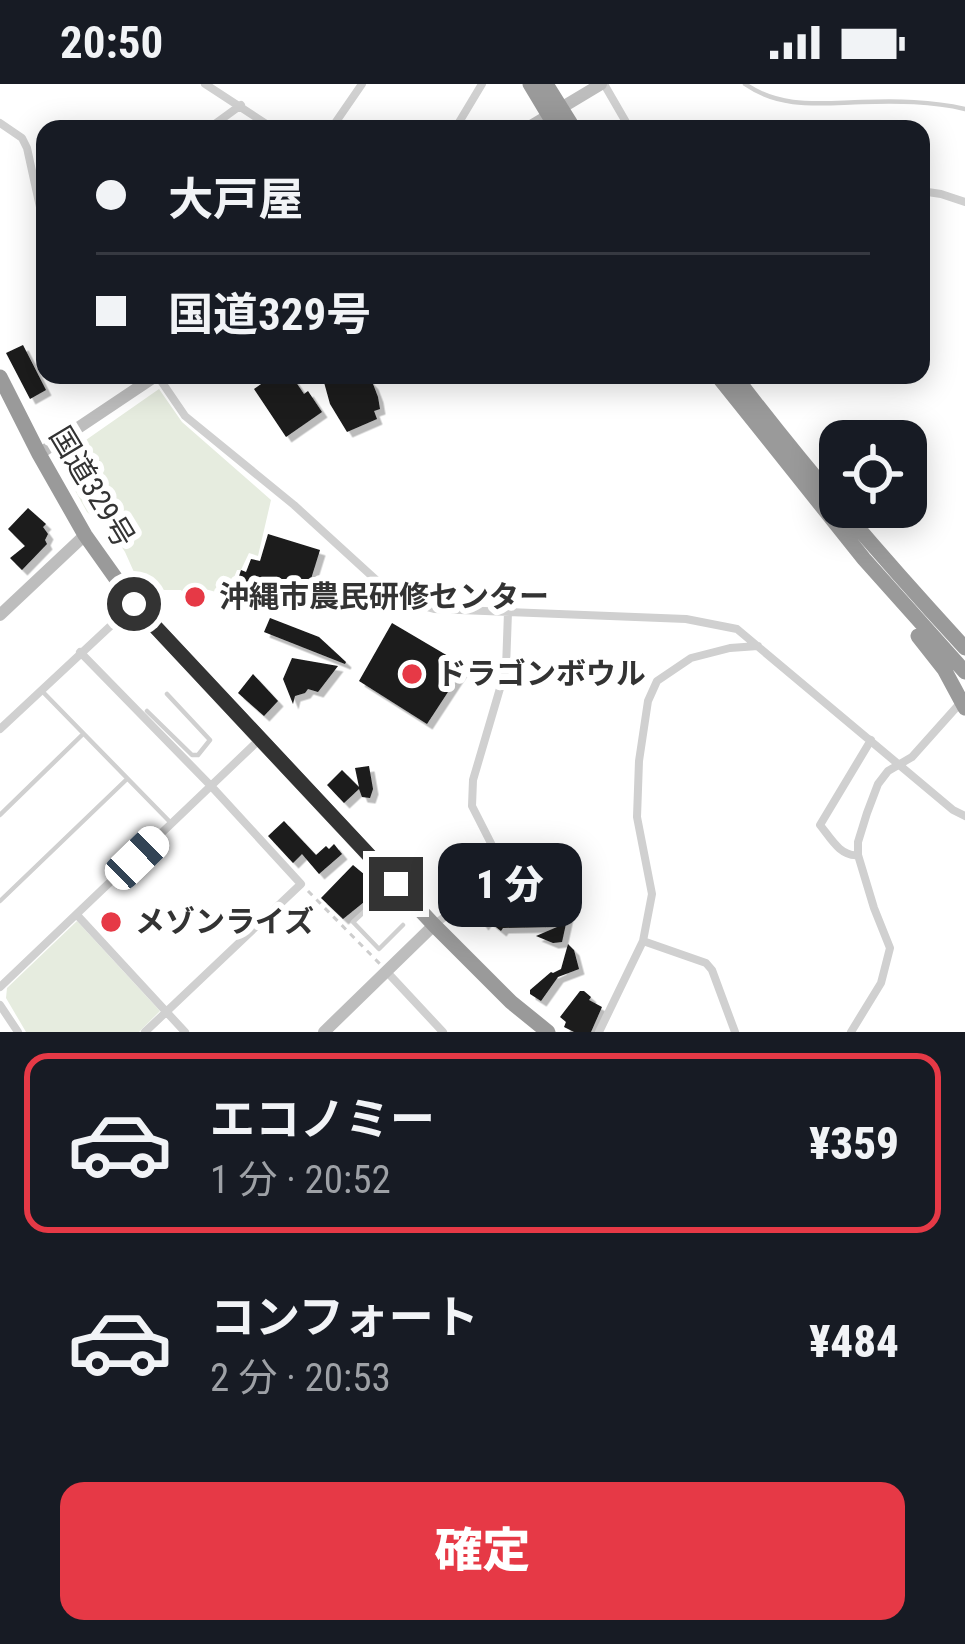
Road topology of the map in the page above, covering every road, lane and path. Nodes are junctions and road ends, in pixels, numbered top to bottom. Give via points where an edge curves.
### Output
1 (205, 84) edge
2 (362, 84) edge
3 (482, 84) edge
4 (530, 84) edge
5 (546, 84) edge
6 (603, 84) edge
7 (745, 84) edge
8 (241, 105) junction
9 (965, 109) edge
10 (220, 120) edge
11 (262, 120) edge
12 (338, 120) edge
13 (460, 120) edge
14 (541, 120) edge
15 (552, 120) edge
16 (568, 120) edge
17 (625, 120) edge
18 (0, 123) edge
19 (36, 187) edge
20 (930, 192) edge
21 (965, 202) edge
22 (0, 377) edge
23 (144, 384) edge
24 (163, 384) edge
25 (724, 384) edge
26 (741, 384) edge
27 (39, 454) junction
28 (85, 535) junction
29 (864, 559) junction
30 (134, 604) junction
31 (508, 612) junction
32 (0, 615) edge
33 (758, 646) junction
34 (965, 648) edge
35 (80, 652) junction
36 (965, 672) edge
37 (40, 690) junction
38 (167, 694) dead end
39 (965, 697) edge
40 (965, 708) edge
41 (147, 711) dead end
42 (0, 729) edge
43 (83, 734) junction
44 (259, 740) junction
45 (871, 740) junction
46 (900, 764) junction
47 (128, 778) junction
48 (212, 787) junction
49 (0, 815) edge
50 (965, 816) edge
51 (172, 824) junction
52 (858, 855) junction
53 (301, 884) junction
54 (379, 898) dead end
55 (0, 901) edge
56 (77, 915) junction
57 (403, 925) dead end
58 (434, 925) junction
59 (643, 941) junction
60 (386, 971) junction
61 (0, 987) edge
62 (0, 1005) edge
63 (167, 1011) junction
64 (436, 1029) edge
65 (18, 1032) edge
66 (145, 1032) edge
67 (185, 1032) edge
68 (324, 1032) edge
69 (548, 1032) edge
70 (598, 1032) edge
71 (735, 1032) edge
72 (850, 1032) edge

1 - 8 street
2 - 12 street
3 - 13 street
4 - 15 highway
5 - 16 highway
6 - 14 street
6 - 17 street
7 - 9 lane via 770,99 815,106 926,101
8 - 10 street
8 - 11 street
18 - 19 street via 28,148
20 - 21 street
22 - 27 highway, 国道329号
23 - 27 street
24 - 31 street via 185,416 398,598 434,609
25 - 29 highway
26 - 34 highway
27 - 28 highway, 国道329号
28 - 30 highway, 国道329号
28 - 32 street
29 - 36 highway
29 - 40 highway
30 - 35 street
30 - 44 highway, 国道329号
31 - 33 street via 686,619 737,629
31 - 58 street via 506,668 473,780 472,806 499,859 494,881
33 - 45 street
33 - 59 street via 691,658 657,681 648,701 637,817 652,894
35 - 37 street
35 - 48 street
37 - 42 street
37 - 43 lane
38 - 41 lane via 210,740 198,755
39 - 46 street
43 - 47 lane
43 - 49 lane
44 - 48 street
44 - 58 highway, 国道329号
45 - 46 street
45 - 52 street via 820,825 849,856
46 - 50 street
46 - 52 street via 878,784
47 - 51 lane
47 - 55 lane
48 - 51 street
48 - 53 street
51 - 56 street
52 - 72 street via 890,948 881,983
53 - 60 path
53 - 63 street
54 - 57 lane via 353,922 379,949
56 - 61 street
56 - 63 street
58 - 60 street
58 - 69 highway, 国道329号
59 - 70 street
59 - 71 street via 706,963
60 - 64 street
60 - 68 street
62 - 65 street
63 - 66 street
63 - 67 street

